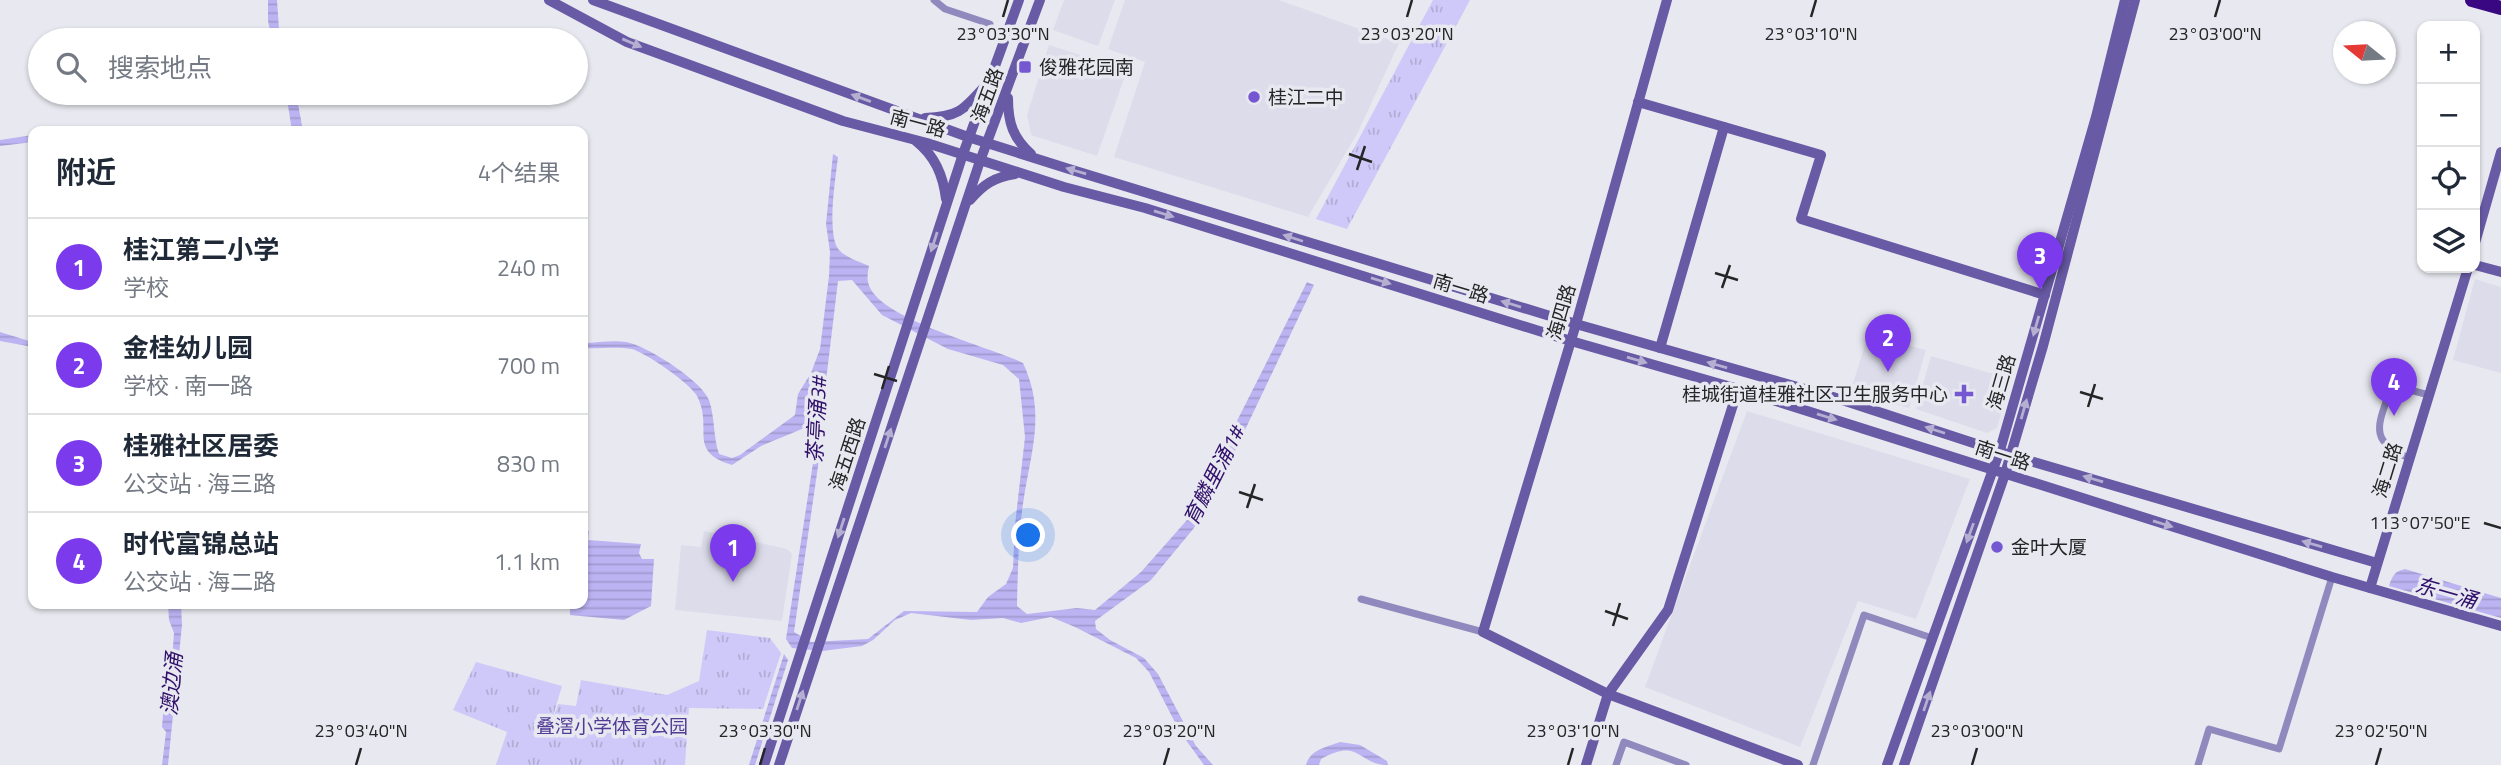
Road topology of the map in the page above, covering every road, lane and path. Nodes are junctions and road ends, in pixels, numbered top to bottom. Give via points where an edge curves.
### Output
1 (549, 0) edge
2 (934, 0) edge
3 (1019, 0) edge
4 (1040, 0) edge
5 (1667, 0) edge
6 (2125, 0) edge
7 (2136, 0) edge
8 (2472, 0) edge
9 (599, 1) edge
10 (2501, 8) edge
11 (592, 22) junction
12 (990, 24) dead end
13 (990, 79) junction
14 (1009, 86) junction
15 (1638, 102) junction
16 (917, 119) junction
17 (1724, 127) junction
18 (968, 137) junction
19 (914, 139) junction
20 (988, 143) junction
21 (2501, 152) edge
22 (963, 154) junction
23 (1036, 159) junction
24 (980, 161) junction
25 (1020, 174) junction
26 (946, 204) junction
27 (966, 205) junction
28 (2480, 226) edge
29 (2480, 266) edge
30 (2501, 272) edge
31 (2466, 273) edge
32 (2045, 295) junction
33 (1576, 324) junction
34 (1571, 341) junction
35 (1660, 348) junction
36 (1738, 389) junction
37 (2429, 394) junction
38 (2005, 453) junction
39 (2409, 458) junction
40 (1993, 469) junction
41 (2005, 474) junction
42 (2377, 563) junction
43 (2332, 577) junction
44 (2370, 588) junction
45 (1361, 599) dead end
46 (2501, 626) edge
47 (1483, 632) junction
48 (1932, 638) junction
49 (1608, 694) junction
50 (764, 765) edge
51 (779, 765) edge
52 (1586, 765) edge
53 (1616, 765) edge
54 (1686, 765) edge
55 (1798, 765) edge
56 (1813, 765) edge
57 (1887, 765) edge
58 (1904, 765) edge
59 (2198, 765) edge

1 - 11 main road, 南一路
2 - 12 street via 945,9
3 - 13 main road, 海五西路
4 - 14 main road, 海五路
5 - 15 main road, 海四路
6 - 32 main road, 海三路
38 -> 7 main road, 海三路 via 2043,346
8 - 10 highway
9 - 11 main road
16 -> 9 main road, 南一路
11 -> 19 main road, 南一路 via 627,42 843,121
13 - 16 main road via 959,113
13 - 18 main road, 海五西路
14 - 20 main road, 海五路
14 - 23 main road via 1012,132
15 - 17 main road
15 - 33 main road, 海四路
16 - 18 main road, 南一路
17 - 32 main road via 1821,155 1801,219
17 - 35 main road
18 - 20 main road, 南一路
18 - 22 main road, 海五西路
19 - 22 main road, 南一路
19 - 26 main road via 939,169
20 - 23 main road, 南一路
20 - 24 main road, 海五路
21 - 28 main road
22 - 24 main road, 南一路
22 - 26 main road, 海五西路
33 -> 23 main road, 南一路
24 - 25 main road, 南一路
24 - 27 main road, 海五西路
25 - 27 main road via 987,182
25 -> 34 main road, 南一路 via 1145,208
26 -> 50 main road, 海五西路
51 -> 27 main road, 海五西路
29 - 30 main road
31 - 37 main road, 海二路
32 -> 38 main road, 海三路
33 - 34 main road, 海四路
33 - 35 main road, 南一路
34 -> 36 main road, 南一路
34 - 47 main road, 海四路
38 -> 35 main road, 南一路
36 -> 40 main road, 南一路
36 - 49 main road via 1668,610
37 - 39 main road, 海二路
37 - 39 street via 2391,385 2378,428 2385,444
38 - 40 main road, 海三路
38 - 41 main road, 海三路
42 -> 38 main road, 南一路
39 - 42 main road, 海二路
40 - 41 main road, 南一路
40 -> 48 main road, 海三路
41 -> 43 main road, 南一路
58 -> 41 main road, 海三路
42 - 44 main road, 海二路
43 - 44 main road, 南一路
43 - 59 street via 2279,749 2209,729
44 - 46 main road, 南一路
45 - 47 street
47 - 49 main road
48 - 56 street via 1864,615
48 - 57 main road, 海三路
49 - 52 main road
49 - 55 main road
53 - 54 street via 1624,743

